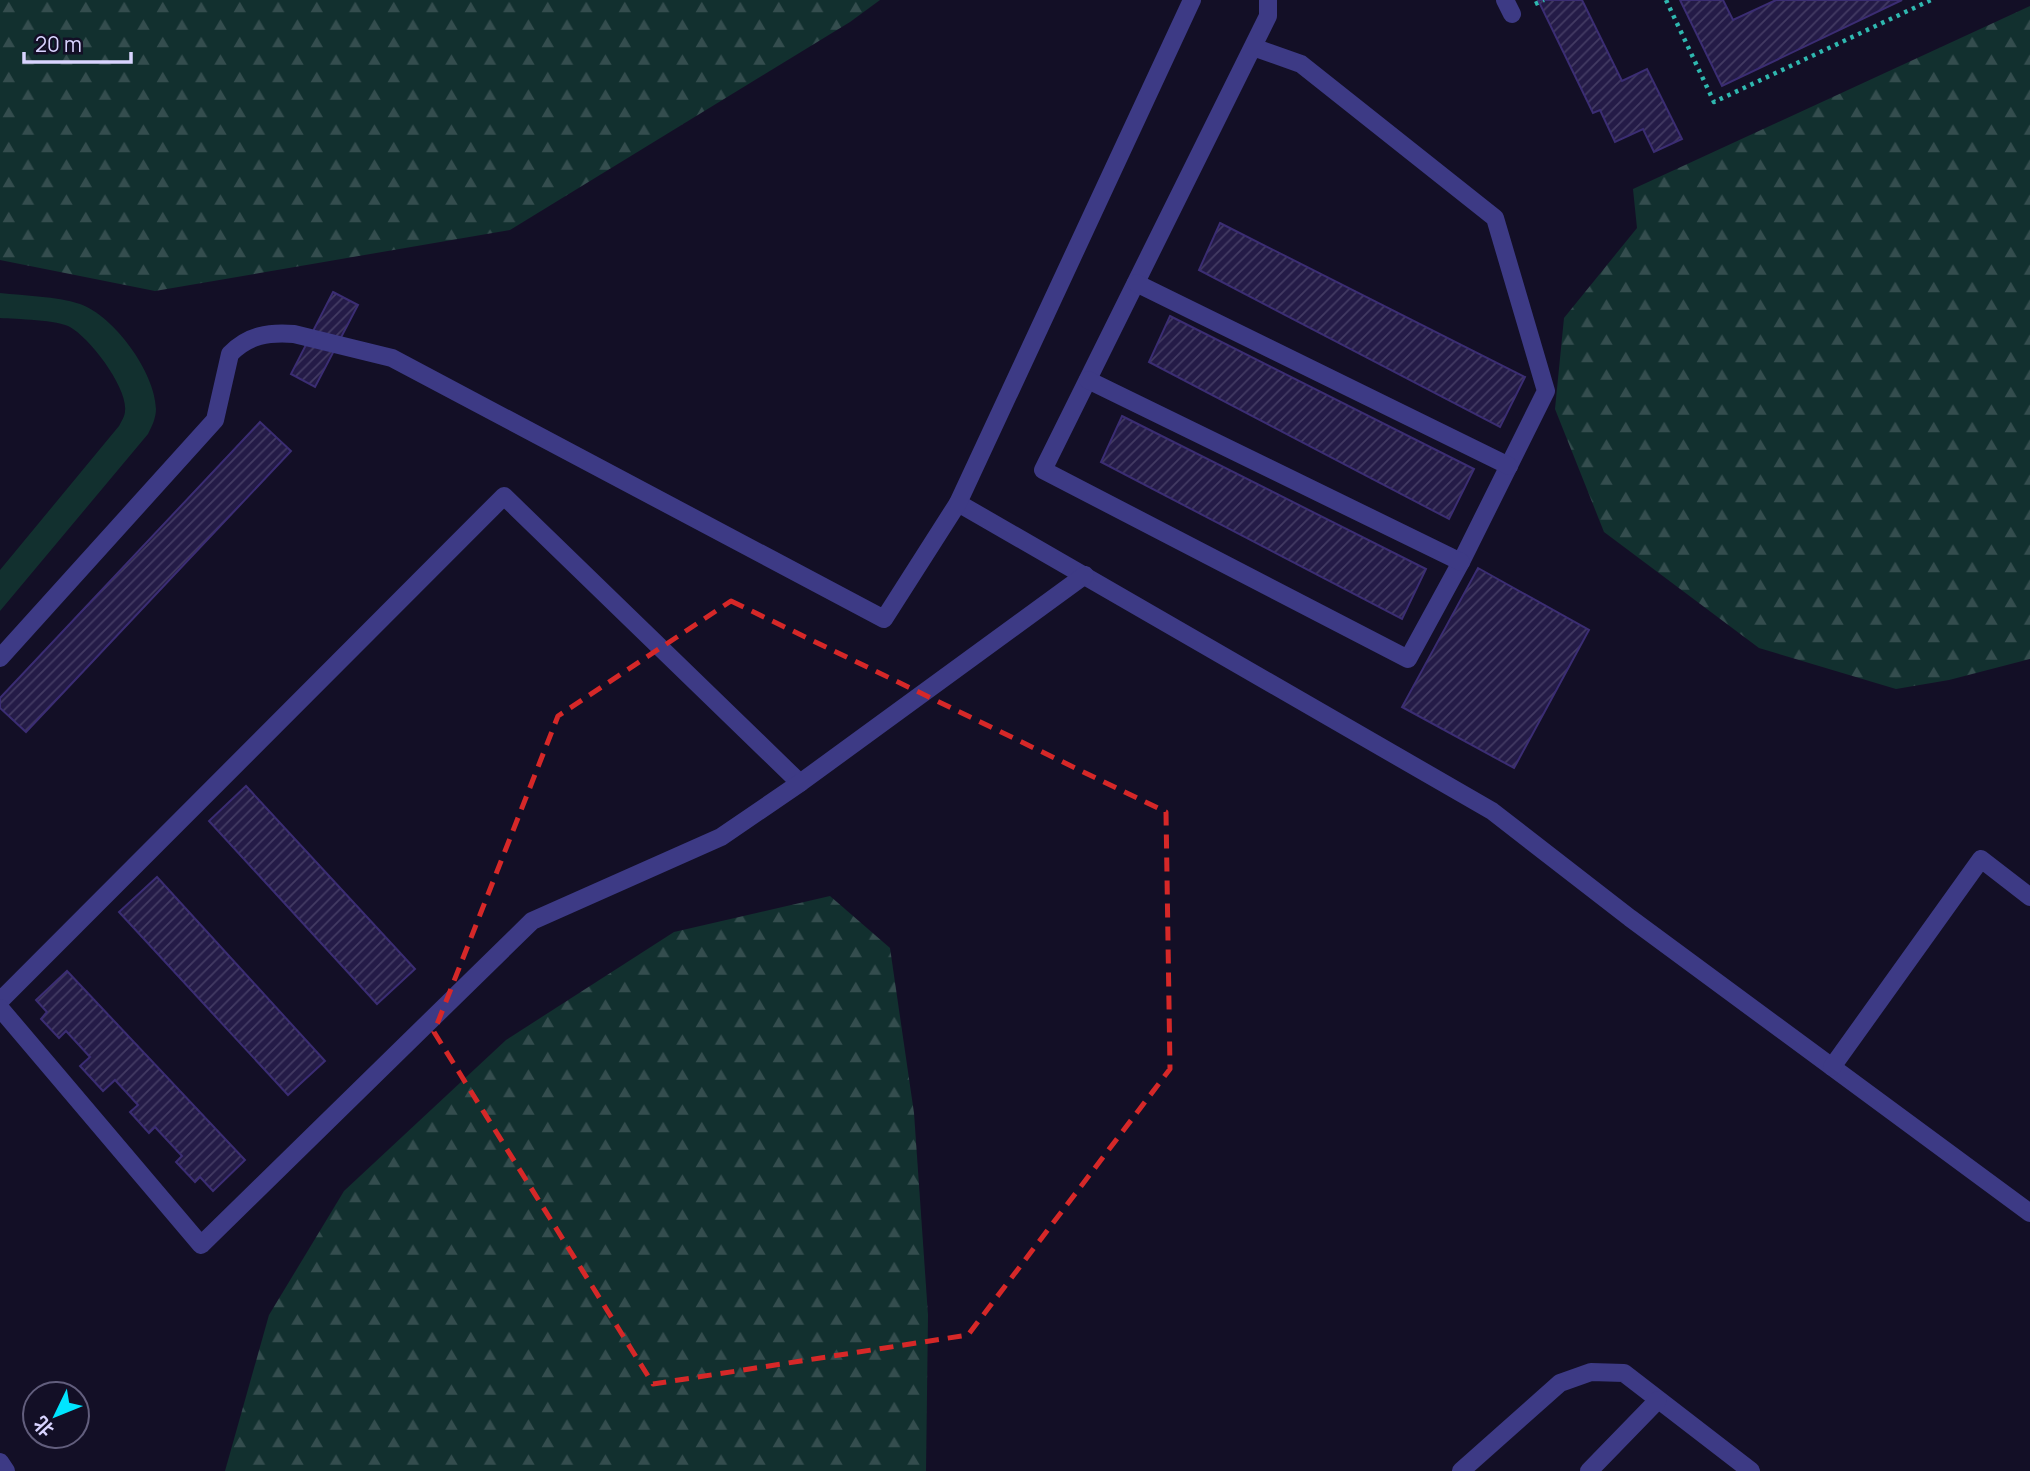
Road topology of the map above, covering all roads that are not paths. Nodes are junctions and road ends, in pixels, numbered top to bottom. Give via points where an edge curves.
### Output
1 (1192, 0) edge
2 (1268, 0) edge
3 (1253, 47) junction
4 (1136, 283) junction
5 (1088, 380) junction
6 (1509, 466) junction
7 (958, 503) junction
8 (1461, 562) junction
9 (1085, 576) junction
10 (0, 658) edge
11 (800, 783) junction
12 (2030, 897) edge
13 (0, 1001) edge
14 (0, 1008) edge
15 (1832, 1067) junction
16 (2030, 1213) edge
17 (1658, 1400) junction
18 (0, 1462) edge
19 (5, 1471) edge
20 (1461, 1471) edge
21 (1589, 1471) edge
22 (1751, 1471) edge

1 - 7 street
2 - 3 street via 1268,16
3 - 4 street
3 - 6 street via 1301,64 1495,218 1546,391
4 - 5 street
4 - 6 street
5 - 8 street
5 - 8 street via 1043,470 1408,659
6 - 8 street
7 - 9 street
7 - 10 street via 884,620 392,358 279,332 253,337 230,354 215,420
9 - 11 street
9 - 15 street via 1492,811
11 - 13 street via 505,496
11 - 14 street via 721,836 532,921 201,1245
12 - 15 street via 1981,859
15 - 16 street
17 - 20 street via 1625,1373 1591,1372 1560,1384
17 - 21 street
17 - 22 street
18 - 19 street

